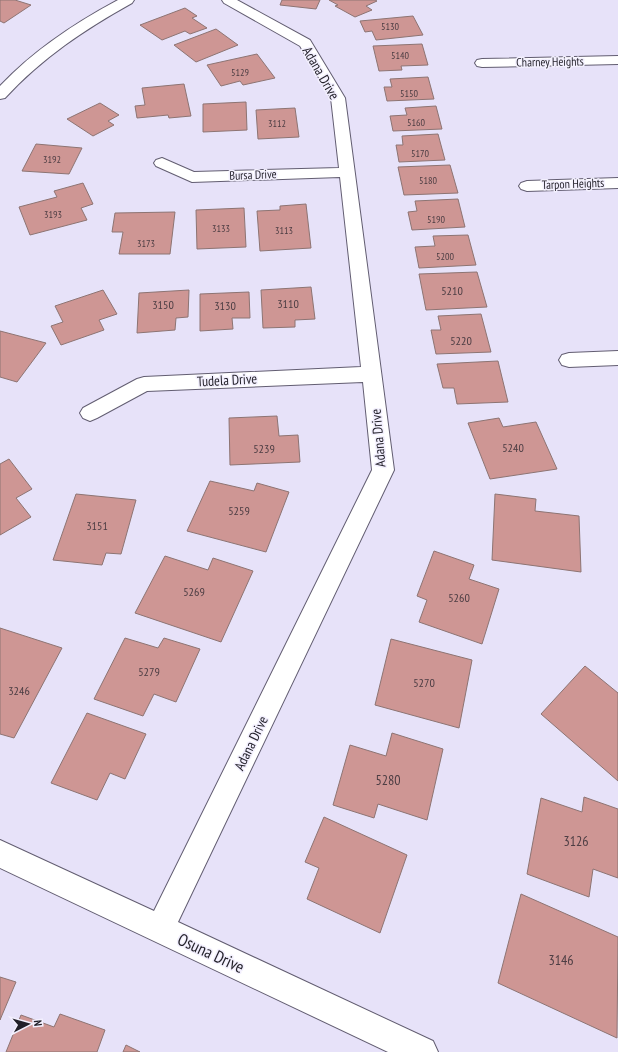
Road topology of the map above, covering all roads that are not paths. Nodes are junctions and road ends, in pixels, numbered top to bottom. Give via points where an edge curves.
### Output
1 (128, 0) edge
2 (228, 0) edge
3 (618, 60) edge
4 (482, 63) dead end
5 (0, 95) edge
6 (162, 163) dead end
7 (347, 172) junction
8 (618, 182) edge
9 (527, 186) dead end
10 (618, 358) edge
11 (569, 360) dead end
12 (372, 374) junction
13 (90, 413) dead end
14 (0, 854) edge
15 (160, 929) junction
16 (422, 1052) edge

1 - 5 street via 54,45
2 - 7 street, Adana Drive via 305,43 338,98
3 - 4 street, Charney Heights
6 - 7 street, Bursa Drive via 192,176
7 - 12 street, Adana Drive
8 - 9 street, Tarpon Heights
10 - 11 street
12 - 13 street, Tudela Drive via 144,384
12 - 15 street, Adana Drive via 383,470
14 - 15 street, Osuna Drive
15 - 16 street, Osuna Drive

